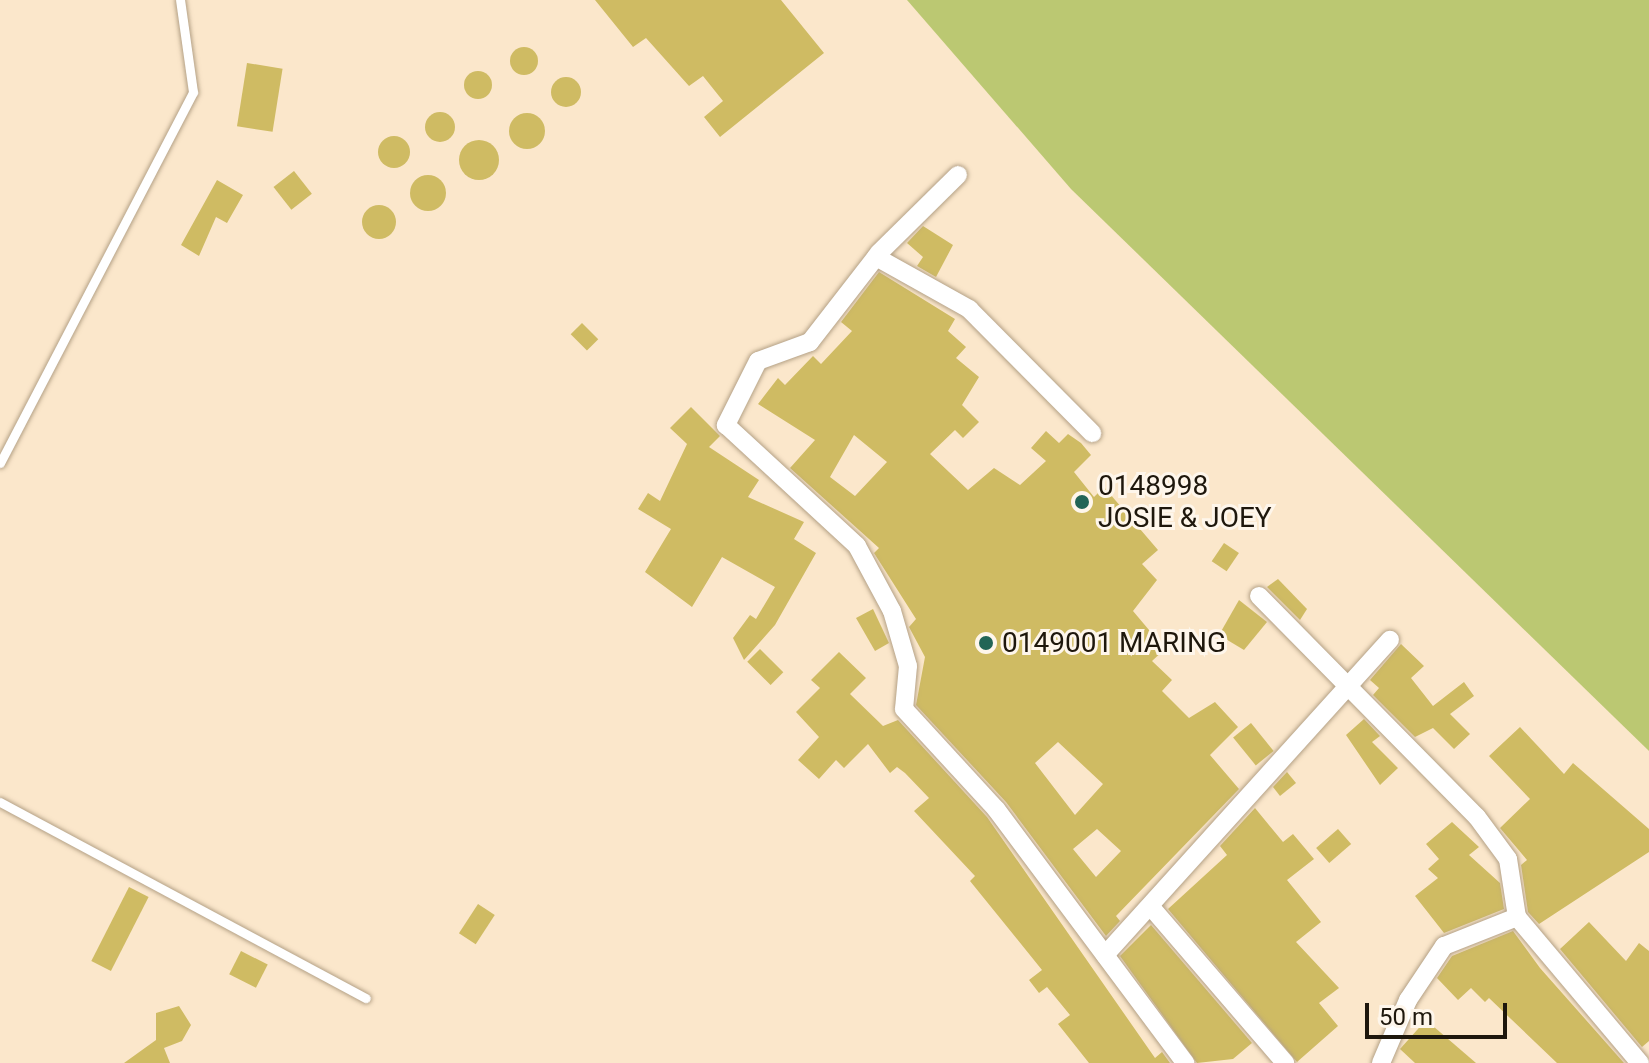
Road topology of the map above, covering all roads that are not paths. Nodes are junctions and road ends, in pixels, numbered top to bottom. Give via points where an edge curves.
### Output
1 (180, 0) edge
2 (958, 175) dead end
3 (876, 257) junction
4 (1092, 433) dead end
5 (0, 463) edge
6 (1259, 596) dead end
7 (1390, 640) dead end
8 (1348, 691) junction
9 (0, 802) edge
10 (1151, 907) junction
11 (1517, 917) junction
12 (1105, 955) junction
13 (366, 998) dead end
14 (1185, 1063) edge
15 (1285, 1063) edge
16 (1381, 1063) edge
17 (1640, 1063) edge

1 - 5 lane via 193,92
2 - 3 street
3 - 4 street via 969,309
3 - 12 street via 810,342 758,361 726,425 857,546 892,611 908,666 904,709 938,754 996,809
6 - 8 street
7 - 8 street
8 - 10 street
8 - 11 street via 1485,827 1508,859
9 - 13 lane
10 - 12 street
10 - 15 street
11 - 16 street via 1444,946 1408,1000
11 - 17 street
12 - 14 street

